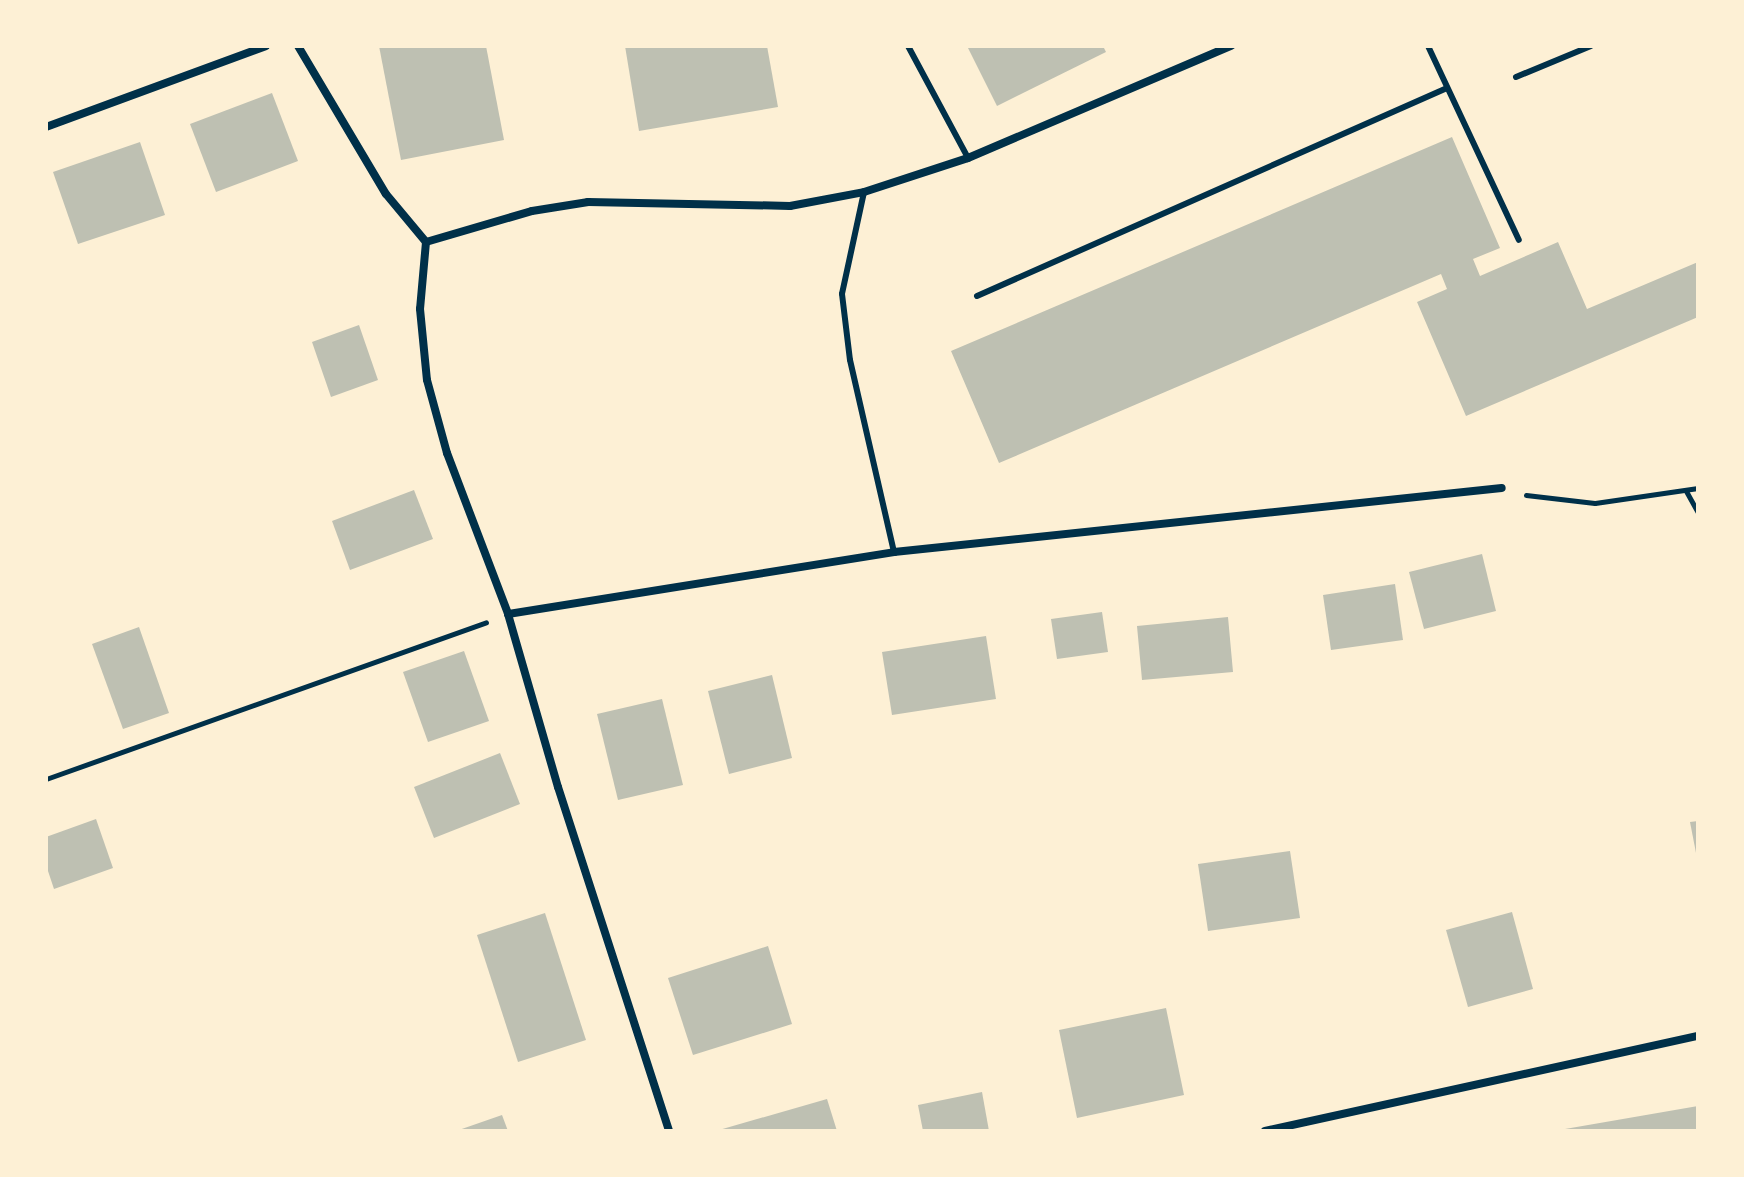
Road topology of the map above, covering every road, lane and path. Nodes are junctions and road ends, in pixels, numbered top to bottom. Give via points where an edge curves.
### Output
1 (266, 46) edge
2 (298, 46) edge
3 (908, 46) edge
4 (1231, 46) edge
5 (1428, 46) edge
6 (1591, 46) edge
7 (1516, 77) dead end
8 (1447, 88) junction
9 (46, 127) edge
10 (968, 158) junction
11 (864, 192) junction
12 (1519, 240) dead end
13 (426, 242) junction
14 (977, 296) dead end
15 (1502, 488) joint
16 (1698, 488) edge
17 (1686, 491) junction
18 (1698, 513) edge
19 (894, 552) junction
20 (508, 614) junction
21 (46, 779) edge
22 (1698, 1036) edge
23 (669, 1131) edge
24 (1265, 1131) edge

1 - 9 street
2 - 13 street via 386,194
3 - 10 lane
4 - 10 street
5 - 8 lane
6 - 7 lane
8 - 12 lane
8 - 14 lane
10 - 11 street
11 - 13 street via 790,206 588,202 532,211
11 - 19 lane via 842,294 850,360
13 - 20 street via 420,309 427,380 447,453
15 - 17 path via 1546,500 1595,503
15 - 19 street
16 - 17 path
17 - 18 path
19 - 20 street
20 - 21 path
20 - 23 street
22 - 24 street

